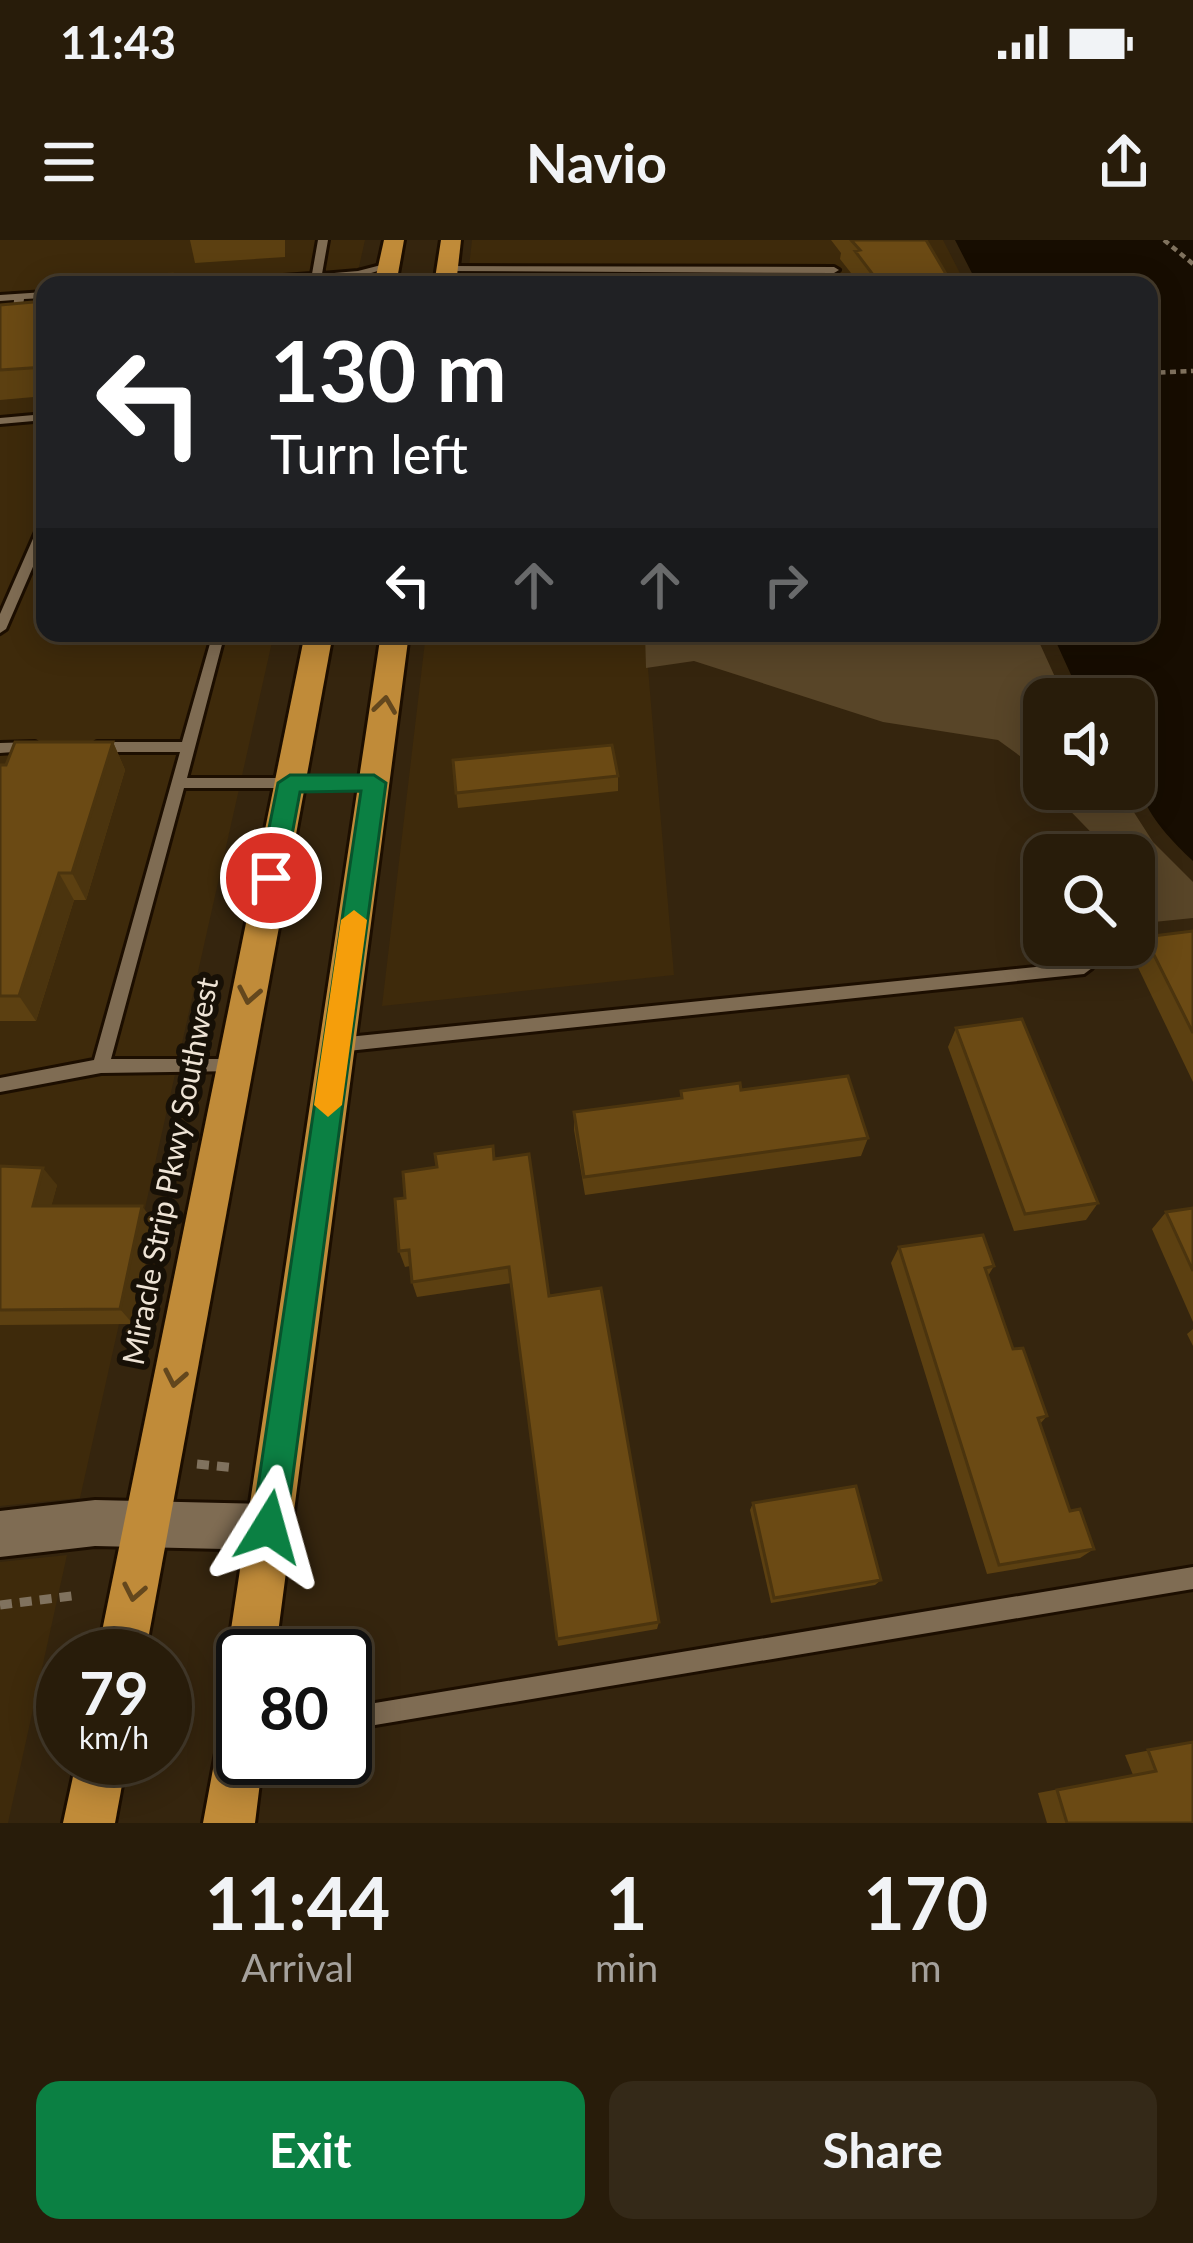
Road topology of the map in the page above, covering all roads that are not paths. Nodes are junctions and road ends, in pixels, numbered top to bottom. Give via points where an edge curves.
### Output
1 (323, 240) edge
2 (394, 240) edge
3 (451, 240) edge
4 (580, 269) junction
5 (835, 270) dead end
6 (317, 276) edge
7 (387, 276) edge
8 (447, 276) edge
9 (464, 276) edge
10 (580, 276) edge
11 (36, 295) edge
12 (19, 296) junction
13 (0, 298) edge
14 (36, 320) edge
15 (36, 418) edge
16 (0, 421) edge
17 (36, 546) edge
18 (0, 629) edge
19 (216, 642) edge
20 (317, 642) edge
21 (394, 642) edge
22 (70, 747) edge
23 (188, 747) junction
24 (0, 748) edge
25 (47, 748) edge
26 (290, 783) junction
27 (374, 783) junction
28 (177, 784) junction
29 (1084, 968) dead end
30 (337, 1045) junction
31 (101, 1066) junction
32 (235, 1066) junction
33 (0, 1085) edge
34 (146, 1527) junction
35 (269, 1527) junction
36 (0, 1534) edge
37 (1193, 1578) edge
38 (126, 1629) edge
39 (255, 1629) edge
40 (372, 1715) edge
41 (97, 1785) edge
42 (234, 1785) edge
43 (89, 1823) edge
44 (229, 1823) edge

1 - 6 lane
2 - 7 highway
3 - 8 highway
4 - 5 lane
4 - 9 lane
4 - 10 lane
11 - 12 lane
12 - 13 lane
12 - 14 lane via 16,321
15 - 16 lane
17 - 18 lane
19 - 23 lane
20 - 26 highway, Miracle Strip Pkwy Southwest
27 -> 21 highway
22 - 23 lane
23 - 28 lane
24 - 25 lane
26 - 27 lane
26 - 28 lane
26 -> 32 highway, Miracle Strip Pkwy Southwest
27 - 30 highway
28 - 31 lane
29 - 30 lane
30 - 35 highway
31 - 32 lane
31 - 33 lane
32 -> 34 highway, Miracle Strip Pkwy Southwest
34 - 35 street
34 - 36 street via 95,1523
34 -> 38 highway, Miracle Strip Pkwy Southwest
35 - 39 highway
37 - 40 lane
41 - 43 highway
42 - 44 highway

